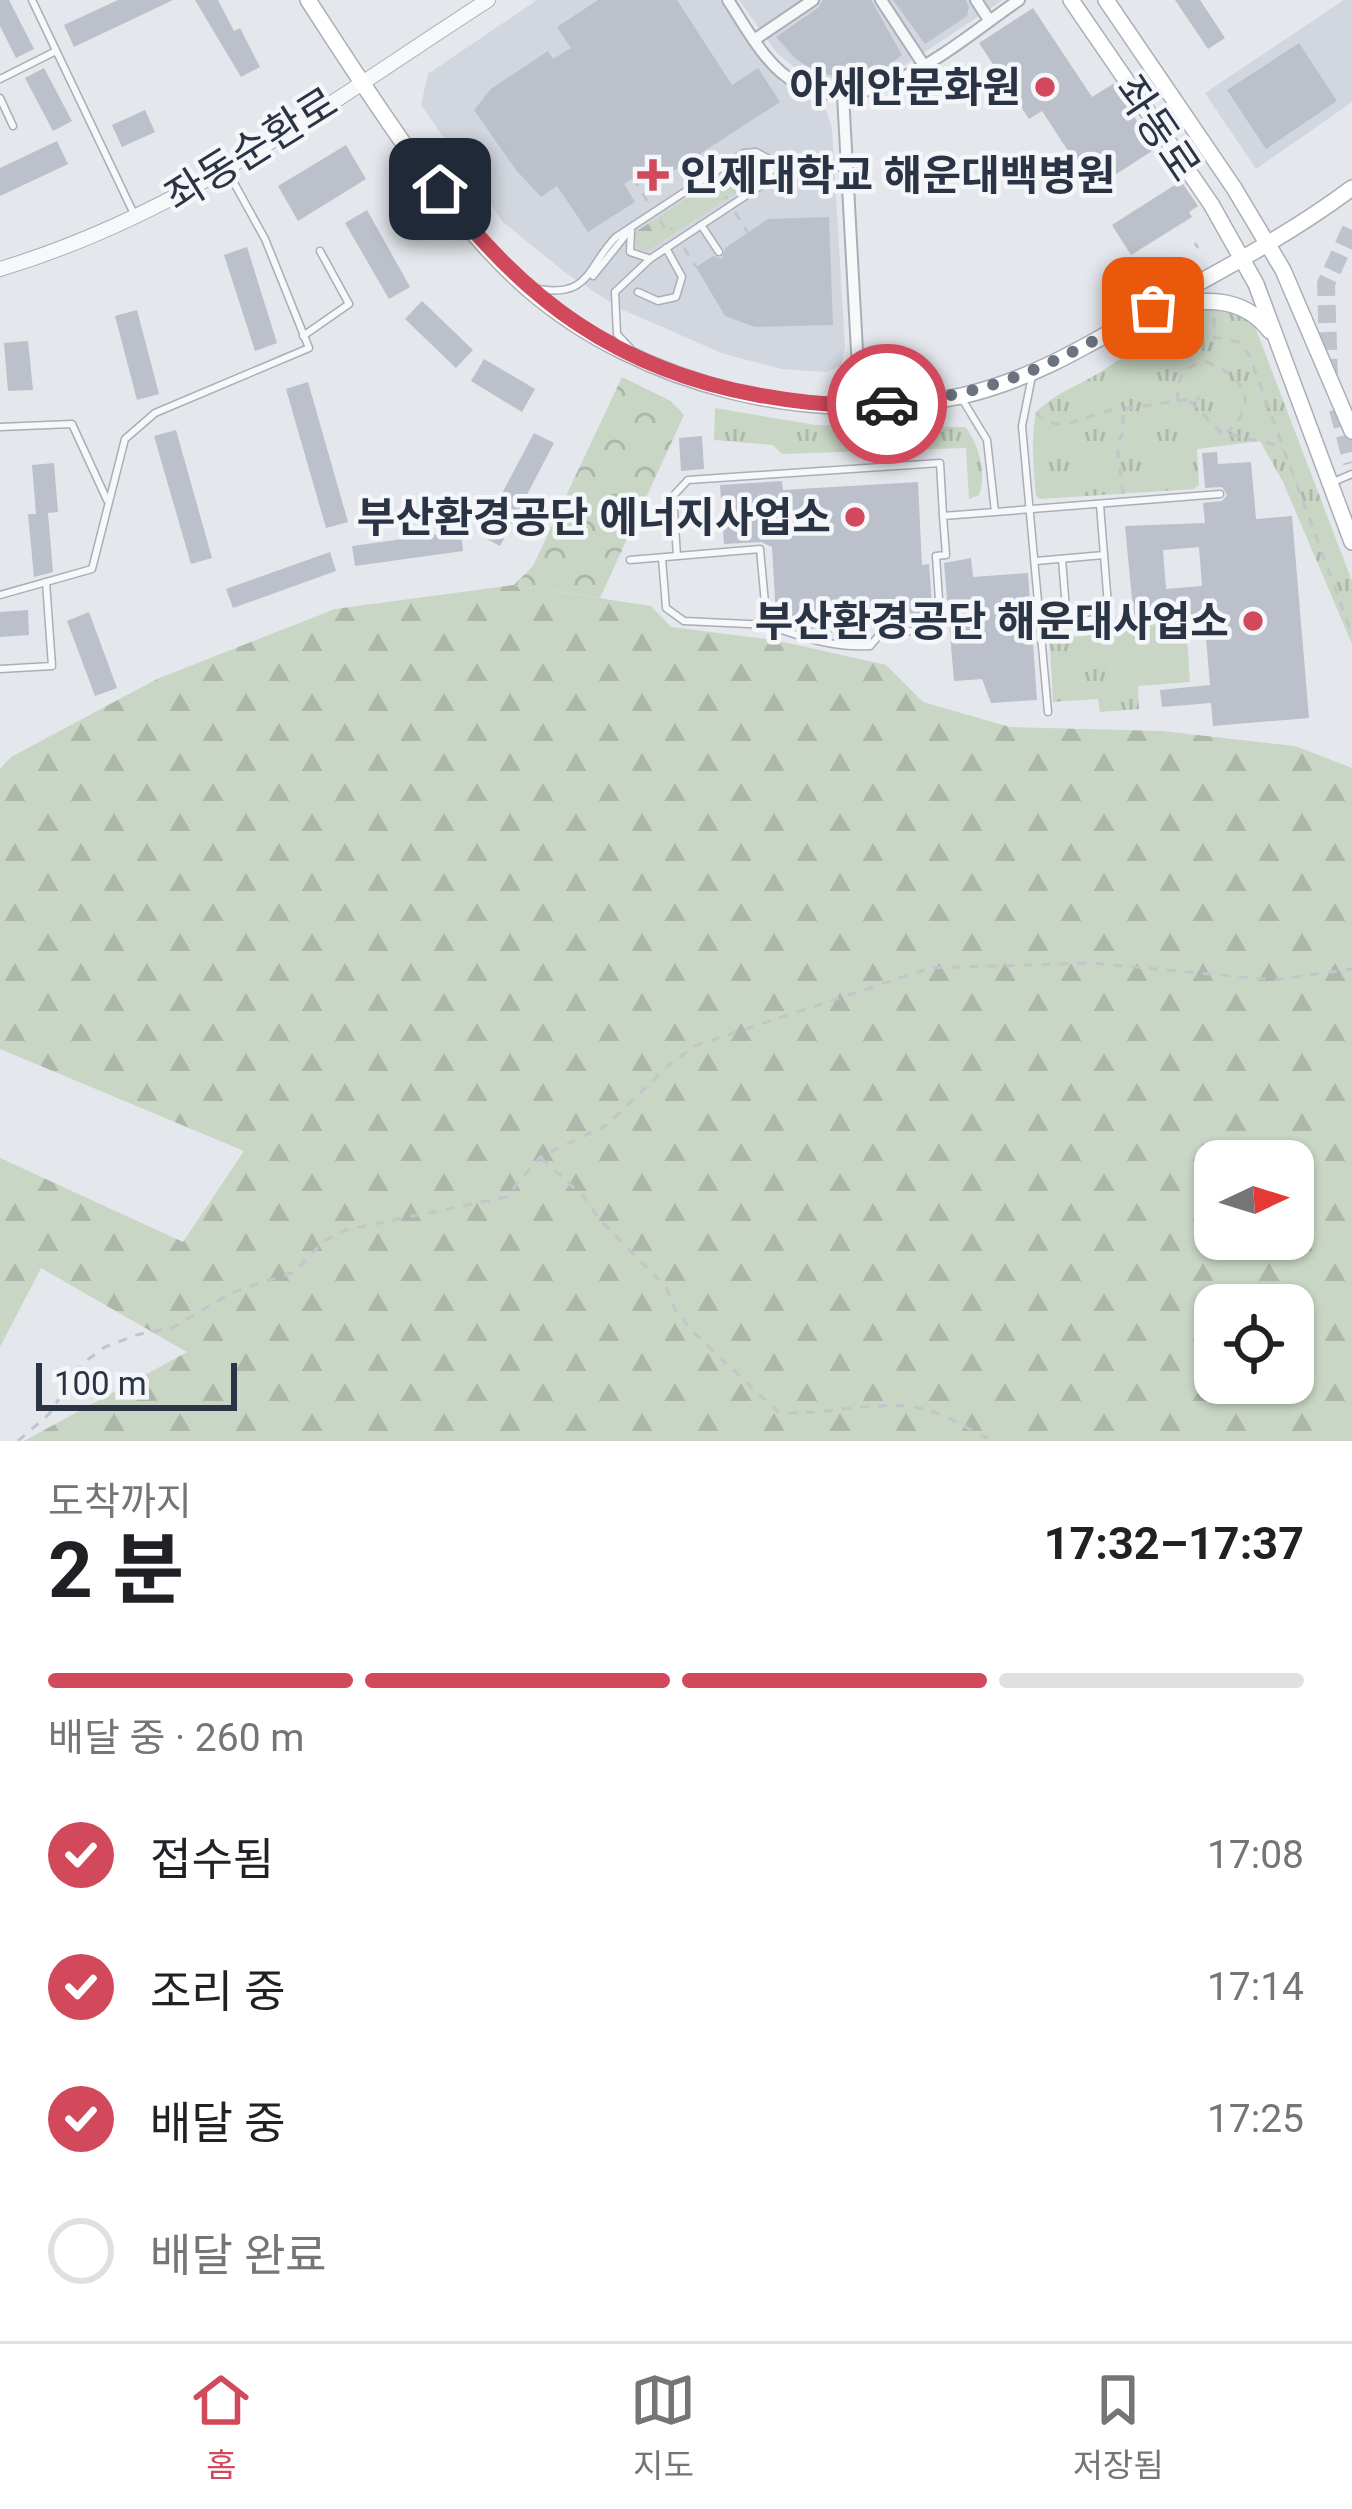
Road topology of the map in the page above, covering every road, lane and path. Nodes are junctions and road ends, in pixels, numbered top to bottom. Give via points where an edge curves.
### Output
1 (32, 0) edge
2 (308, 0) edge
3 (488, 0) edge
4 (728, 0) edge
5 (814, 0) edge
6 (881, 0) edge
7 (976, 0) edge
8 (1019, 0) edge
9 (1071, 0) edge
10 (1106, 0) edge
11 (989, 20) junction
12 (754, 40) junction
13 (56, 51) junction
14 (923, 64) junction
15 (0, 79) edge
16 (361, 82) junction
17 (843, 95) junction
18 (0, 98) edge
19 (13, 126) dead end
20 (699, 154) dead end
21 (767, 158) junction
22 (847, 167) junction
23 (790, 169) junction
24 (227, 171) junction
25 (711, 174) junction
26 (633, 178) dead end
27 (765, 183) junction
28 (1352, 188) edge
29 (1332, 203) junction
30 (730, 205) junction
31 (655, 212) junction
32 (1352, 212) edge
33 (136, 219) junction
34 (701, 225) junction
35 (632, 228) junction
36 (748, 232) dead end
37 (679, 240) junction
38 (1267, 242) junction
39 (666, 248) junction
40 (320, 251) dead end
41 (719, 252) dead end
42 (1243, 257) junction
43 (650, 259) junction
44 (696, 267) dead end
45 (0, 269) edge
46 (526, 287) junction
47 (638, 292) dead end
48 (1153, 308) junction
49 (1223, 314) dead end
50 (303, 336) junction
51 (1278, 342) junction
52 (646, 363) junction
53 (1033, 372) junction
54 (960, 396) junction
55 (1200, 398) dead end
56 (1190, 401) junction
57 (1179, 404) junction
58 (860, 406) junction
59 (1025, 409) junction
60 (1122, 409) junction
61 (0, 427) edge
62 (1352, 431) edge
63 (1227, 432) junction
64 (1284, 451) junction
65 (1352, 474) edge
66 (1330, 483) junction
67 (1220, 494) dead end
68 (1124, 502) junction
69 (109, 503) junction
70 (1100, 504) junction
71 (1031, 509) junction
72 (995, 512) junction
73 (943, 515) junction
74 (1352, 542) edge
75 (1104, 555) junction
76 (677, 556) junction
77 (662, 558) junction
78 (1062, 559) junction
79 (630, 560) dead end
80 (1036, 561) junction
81 (46, 582) junction
82 (0, 595) edge
83 (767, 626) junction
84 (1352, 634) edge
85 (0, 669) edge
86 (1048, 712) dead end
87 (1352, 969) edge
88 (540, 1157) junction
89 (18, 1441) edge
90 (993, 1441) edge

1 - 13 lane
2 - 16 main road
3 - 16 street, 좌동순환로
4 - 12 street
5 - 12 street
6 - 14 street
7 - 11 street
8 - 11 street
9 - 42 main road, 좌동로
10 - 38 main road, 좌동로
11 - 14 street
12 - 17 street via 796,83
13 - 15 lane
13 - 33 lane
14 - 17 street via 874,92
16 - 24 street, 좌동순환로
16 - 46 main road via 467,224
17 - 22 street
18 - 19 lane
20 - 25 path
21 - 23 lane
21 - 25 lane via 744,153
21 - 27 lane
22 - 23 lane
22 - 58 street
23 - 27 lane
24 - 33 street, 좌동순환로
24 - 50 lane via 265,239
25 - 30 path
25 - 31 lane
26 - 31 path
27 - 30 lane
28 - 29 main road
29 - 32 main road
29 - 38 main road
30 - 34 lane
30 - 36 path
31 - 35 lane
31 - 37 path
33 - 45 street, 좌동순환로
34 - 37 lane
34 - 41 lane
35 - 43 lane via 630,252
35 - 46 lane via 591,278 550,291
37 - 39 lane
37 - 44 path
38 - 42 main road
38 - 62 main road, 좌동로
39 - 43 lane
39 - 47 lane via 682,277 676,297 658,301
40 - 50 lane via 349,304
42 - 48 main road
42 - 51 main road, 좌동로
43 - 52 lane via 616,292 614,311 617,334
46 - 52 main road via 582,330
48 - 51 main road via 1218,301 1247,308
48 - 53 main road
49 - 64 path via 1214,314 1214,337 1238,342 1249,355
50 - 69 lane via 309,348 296,356 155,413 125,439
51 - 66 main road, 좌동로
52 - 58 main road via 719,388
53 - 54 main road
53 - 59 lane
54 - 58 main road
54 - 72 lane via 987,440
55 - 56 path
56 - 57 path
56 - 63 path
57 - 60 path
57 - 63 path via 1183,371 1206,362 1220,367 1245,392 1243,416
59 - 60 path via 1069,424
59 - 71 lane
60 - 68 path
61 - 69 lane via 72,424
63 - 64 path
64 - 84 path
65 - 66 lane
66 - 74 main road, 좌동로
67 - 68 lane
68 - 70 lane
69 - 81 lane via 92,569
70 - 71 lane
70 - 75 lane
71 - 72 lane
71 - 80 lane
72 - 73 lane
73 - 76 lane via 940,463 688,480 673,496
73 - 83 lane via 946,555 936,556 941,629 881,633 870,646 846,647
75 - 78 lane
75 - 78 lane via 1109,618 1067,622
76 - 77 lane
76 - 83 lane via 760,549
77 - 79 lane
77 - 83 lane via 666,608 684,621
78 - 80 lane
80 - 86 lane
81 - 82 lane
81 - 85 lane via 52,666
87 - 88 path via 1275,980 1092,963 930,968 694,1046 607,1124
88 - 89 path via 506,1197 345,1230 294,1272 231,1293 172,1328 105,1347
88 - 90 path via 666,1287 692,1331 778,1412 905,1406

